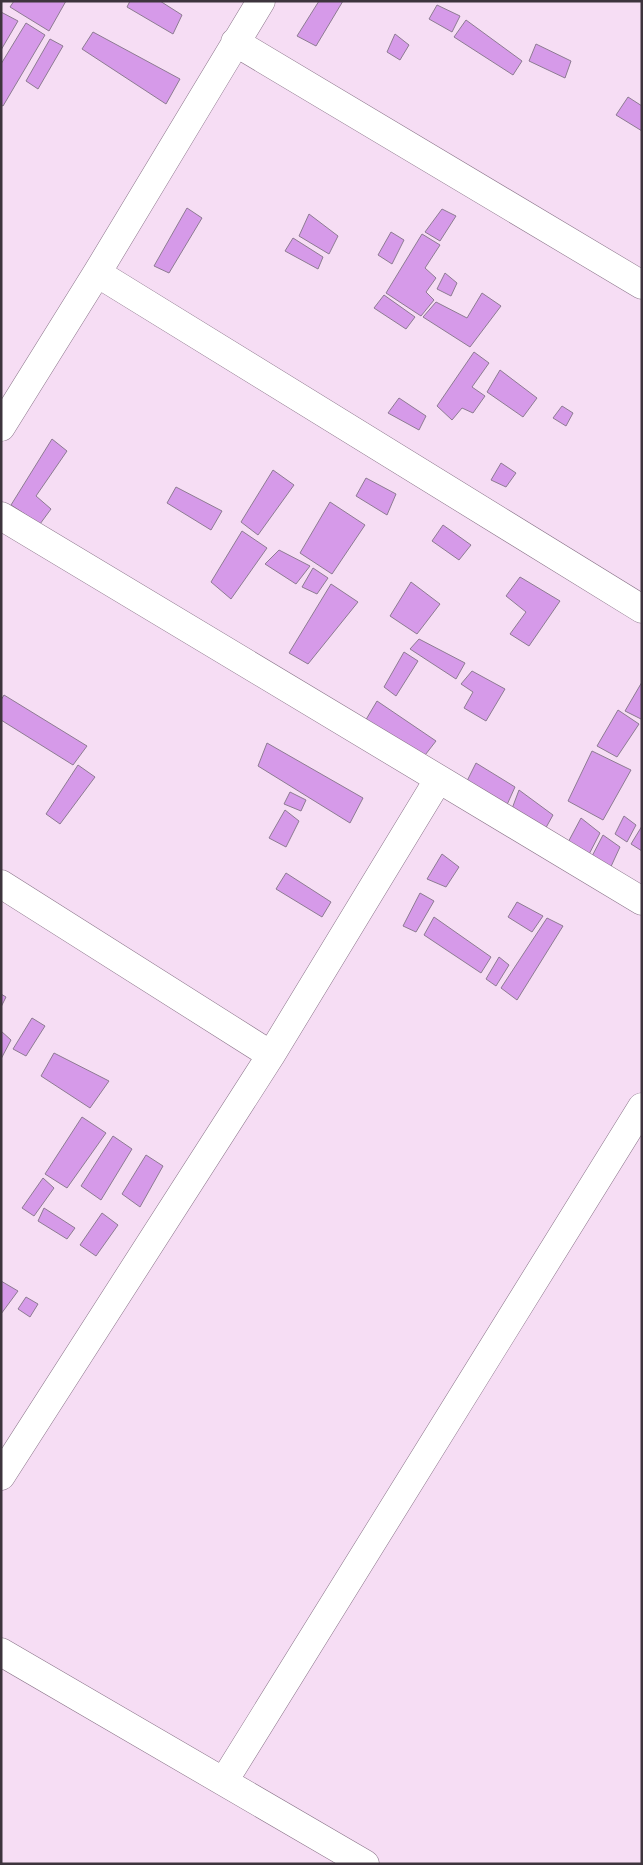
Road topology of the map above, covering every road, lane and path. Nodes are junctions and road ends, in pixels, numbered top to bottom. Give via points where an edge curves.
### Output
1 (261, 1) edge
2 (235, 42) junction
3 (97, 273) junction
4 (642, 285) edge
5 (1, 427) edge
6 (1, 516) edge
7 (642, 609) edge
8 (438, 780) junction
9 (1, 884) edge
10 (642, 901) edge
11 (271, 1055) junction
12 (642, 1107) edge
13 (1, 1476) edge
14 (1, 1652) edge
15 (224, 1781) junction
16 (365, 1864) edge

1 - 2 street
2 - 3 street
2 - 4 street
3 - 5 street
3 - 7 street
6 - 8 street
8 - 10 street
8 - 11 street
9 - 11 street
11 - 13 street
12 - 15 street
14 - 15 street
15 - 16 street

